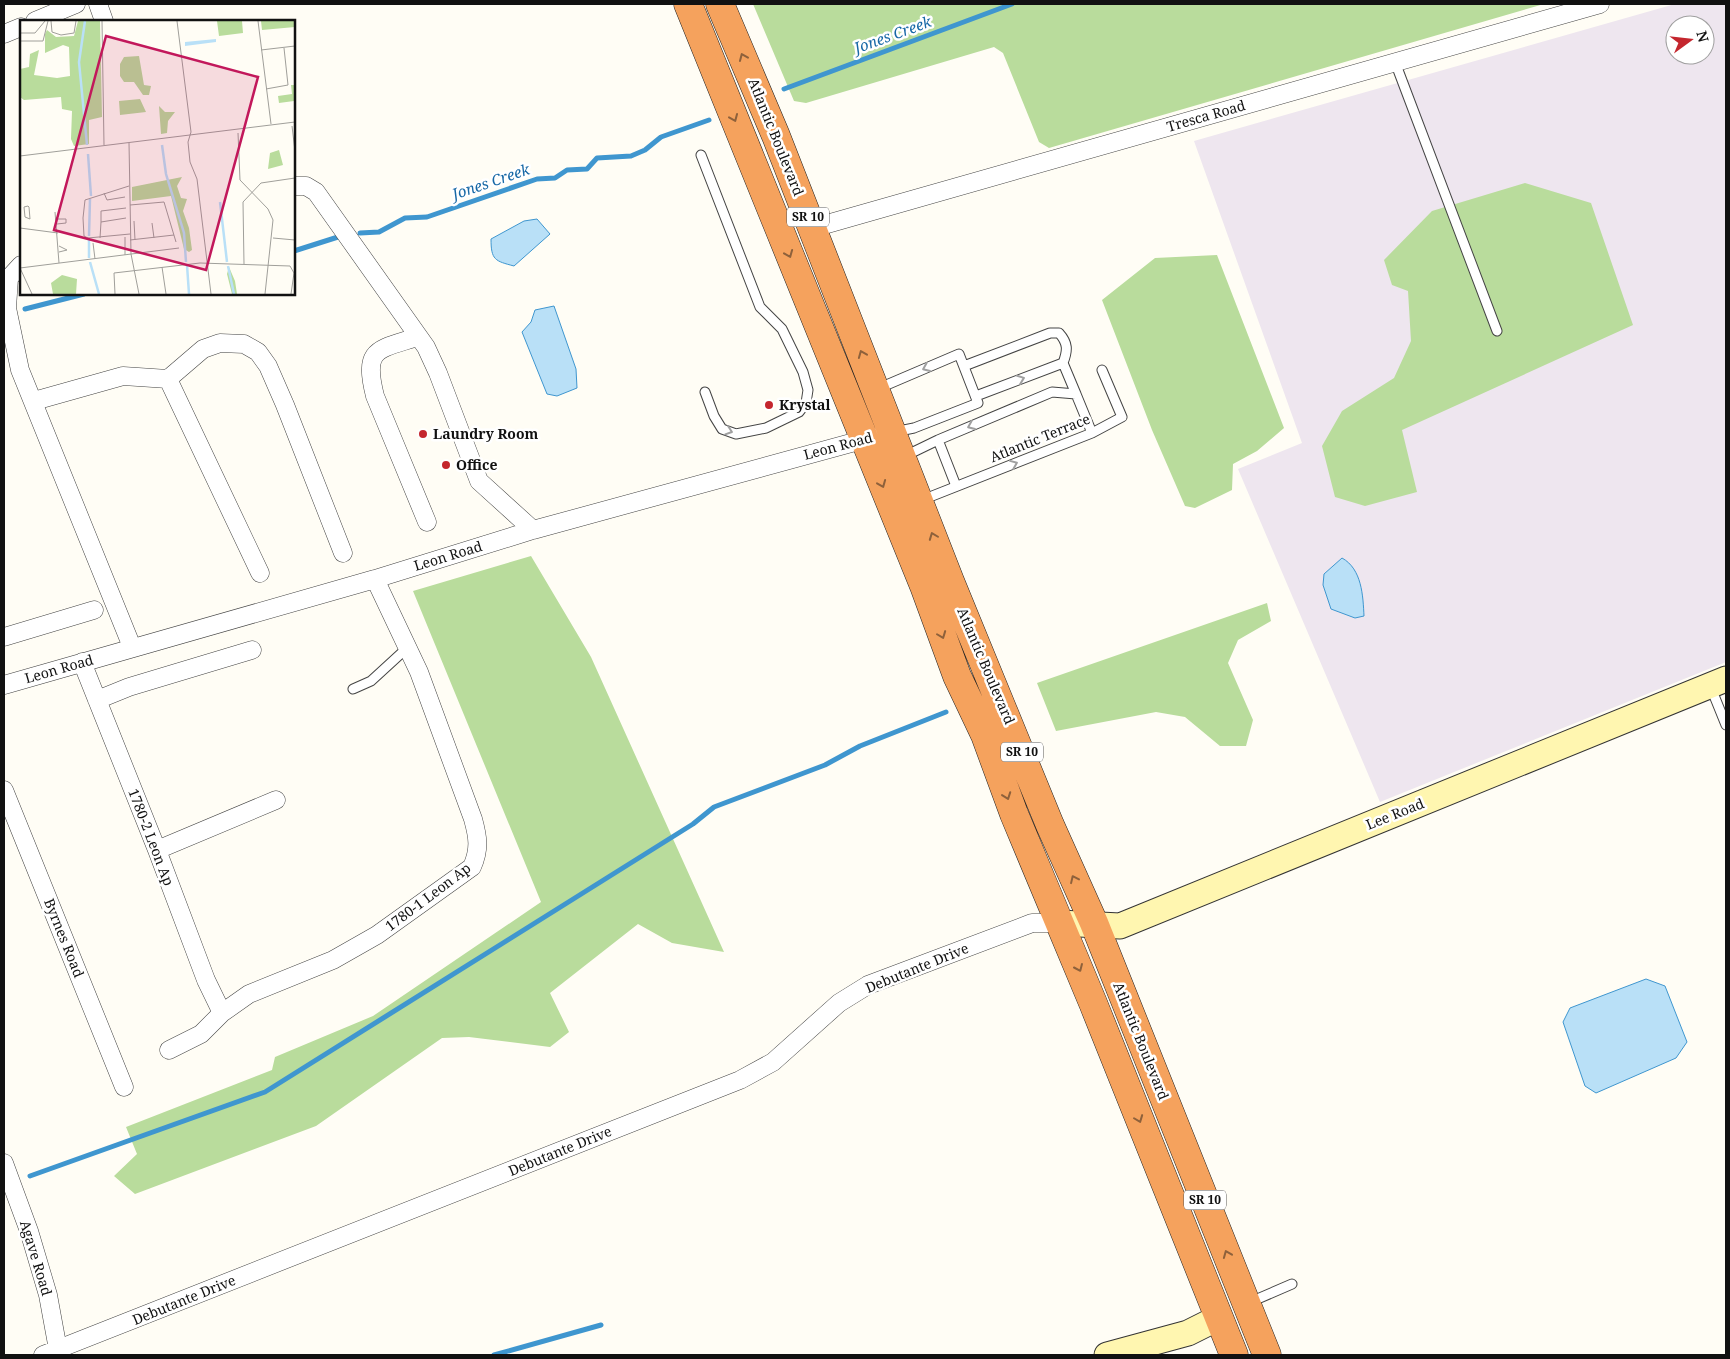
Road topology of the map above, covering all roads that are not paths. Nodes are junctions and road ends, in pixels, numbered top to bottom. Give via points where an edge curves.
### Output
1 (76, 4) edge
2 (98, 4) edge
3 (688, 4) edge
4 (720, 4) edge
5 (1600, 4) edge
6 (54, 18) edge
7 (41, 20) edge
8 (104, 20) edge
9 (20, 27) edge
10 (4, 34) edge
11 (1395, 62) junction
12 (701, 155) dead end
13 (295, 186) edge
14 (765, 192) junction
15 (813, 228) junction
16 (20, 266) edge
17 (1497, 331) dead end
18 (417, 337) junction
19 (1063, 363) junction
20 (964, 366) junction
21 (1102, 370) dead end
22 (168, 379) junction
23 (876, 389) junction
24 (705, 392) dead end
25 (1076, 394) junction
26 (976, 396) junction
27 (34, 401) junction
28 (1092, 433) junction
29 (863, 439) junction
30 (938, 440) junction
31 (898, 444) junction
32 (956, 486) junction
33 (920, 502) junction
34 (427, 522) dead end
35 (533, 530) junction
36 (343, 553) dead end
37 (260, 573) dead end
38 (375, 579) junction
39 (94, 610) dead end
40 (4, 637) edge
41 (132, 647) junction
42 (408, 648) junction
43 (252, 650) dead end
44 (82, 662) junction
45 (1718, 682) edge
46 (4, 685) edge
47 (352, 689) dead end
48 (97, 700) junction
49 (1726, 725) edge
50 (4, 790) edge
51 (276, 800) dead end
52 (157, 850) junction
53 (1059, 923) junction
54 (1094, 923) junction
55 (222, 1012) junction
56 (169, 1050) dead end
57 (124, 1087) dead end
58 (4, 1163) edge
59 (1200, 1273) junction
60 (1292, 1284) dead end
61 (1246, 1304) junction
62 (1218, 1318) junction
63 (1266, 1352) edge
64 (53, 1353) edge
65 (1107, 1355) edge
66 (1234, 1355) edge

1 - 6 street
2 - 8 street
3 -> 14 highway, Atlantic Boulevard / SR 10
15 -> 4 highway, Atlantic Boulevard / SR 10
5 - 11 street, Tresca Road
6 - 7 street
9 - 10 street
11 - 15 street, Tresca Road
11 - 17 lane
24 -> 12 lane via 722,429 736,434 766,428 799,412 806,402 808,390 782,329 760,307
13 - 18 street via 306,186 322,199
14 - 15 highway via 784,196 793,220
14 -> 29 highway, Atlantic Boulevard / SR 10
23 -> 15 highway, Atlantic Boulevard / SR 10
16 - 27 street via 9,278 7,308 20,370
18 - 34 street via 379,349 371,361 370,375 375,396
18 - 35 street via 438,373 479,481
19 - 20 lane via 1067,353 1066,341 1059,333 1050,333
19 - 25 lane
26 -> 19 lane
20 -> 23 lane via 958,354
20 - 26 lane
21 - 28 lane, Atlantic Terrace via 1122,417
22 - 27 street via 123,376
22 - 36 street via 203,349 220,344 244,344 258,352 276,384
22 - 37 street
23 - 31 highway, Atlantic Boulevard / SR 10
25 - 28 lane
25 -> 30 lane via 1052,392
26 - 31 lane via 978,403 914,428
27 - 41 street
32 -> 28 lane, Atlantic Terrace
29 - 31 street, Leon Road
29 - 35 street, Leon Road
29 -> 53 highway, Atlantic Boulevard / SR 10
30 - 31 lane
30 - 32 lane
31 - 33 highway, Atlantic Boulevard / SR 10
32 - 33 lane, Atlantic Terrace
54 -> 33 highway, Atlantic Boulevard / SR 10 via 1050,825
35 - 38 street, Leon Road
38 - 41 street, Leon Road
38 - 42 street, 1780-1 Leon Ap
39 - 40 street
41 - 44 street, Leon Road
42 - 47 lane via 371,680
42 - 55 street, 1780-1 Leon Ap via 473,819 479,842 472,868 377,935 333,960 249,994
43 - 48 street via 129,687
44 - 46 street, Leon Road
44 - 48 street, 1780-2 Leon Ap
45 - 49 lane
45 - 54 street, Lee Road via 1120,926
48 - 52 street, 1780-2 Leon Ap
50 - 57 street, Byrnes Road
51 - 52 street
52 - 55 street, 1780-2 Leon Ap via 206,980
53 - 54 street, Lee Road
53 -> 59 highway, Atlantic Boulevard / SR 10
53 - 64 street, Debutante Drive via 1032,923 868,985 839,1003 773,1062 740,1080
61 -> 54 highway, Atlantic Boulevard / SR 10
55 - 56 street, 1780-1 Leon Ap via 201,1034
58 - 64 street, Agave Road via 48,1295
59 - 61 highway via 1219,1278 1235,1306
59 - 62 highway, Atlantic Boulevard / SR 10
60 - 61 lane
61 - 63 highway, Atlantic Boulevard / SR 10
62 - 63 highway via 1230,1314 1236,1318 1244,1339
62 - 65 street via 1188,1333
62 - 66 highway, Atlantic Boulevard / SR 10

